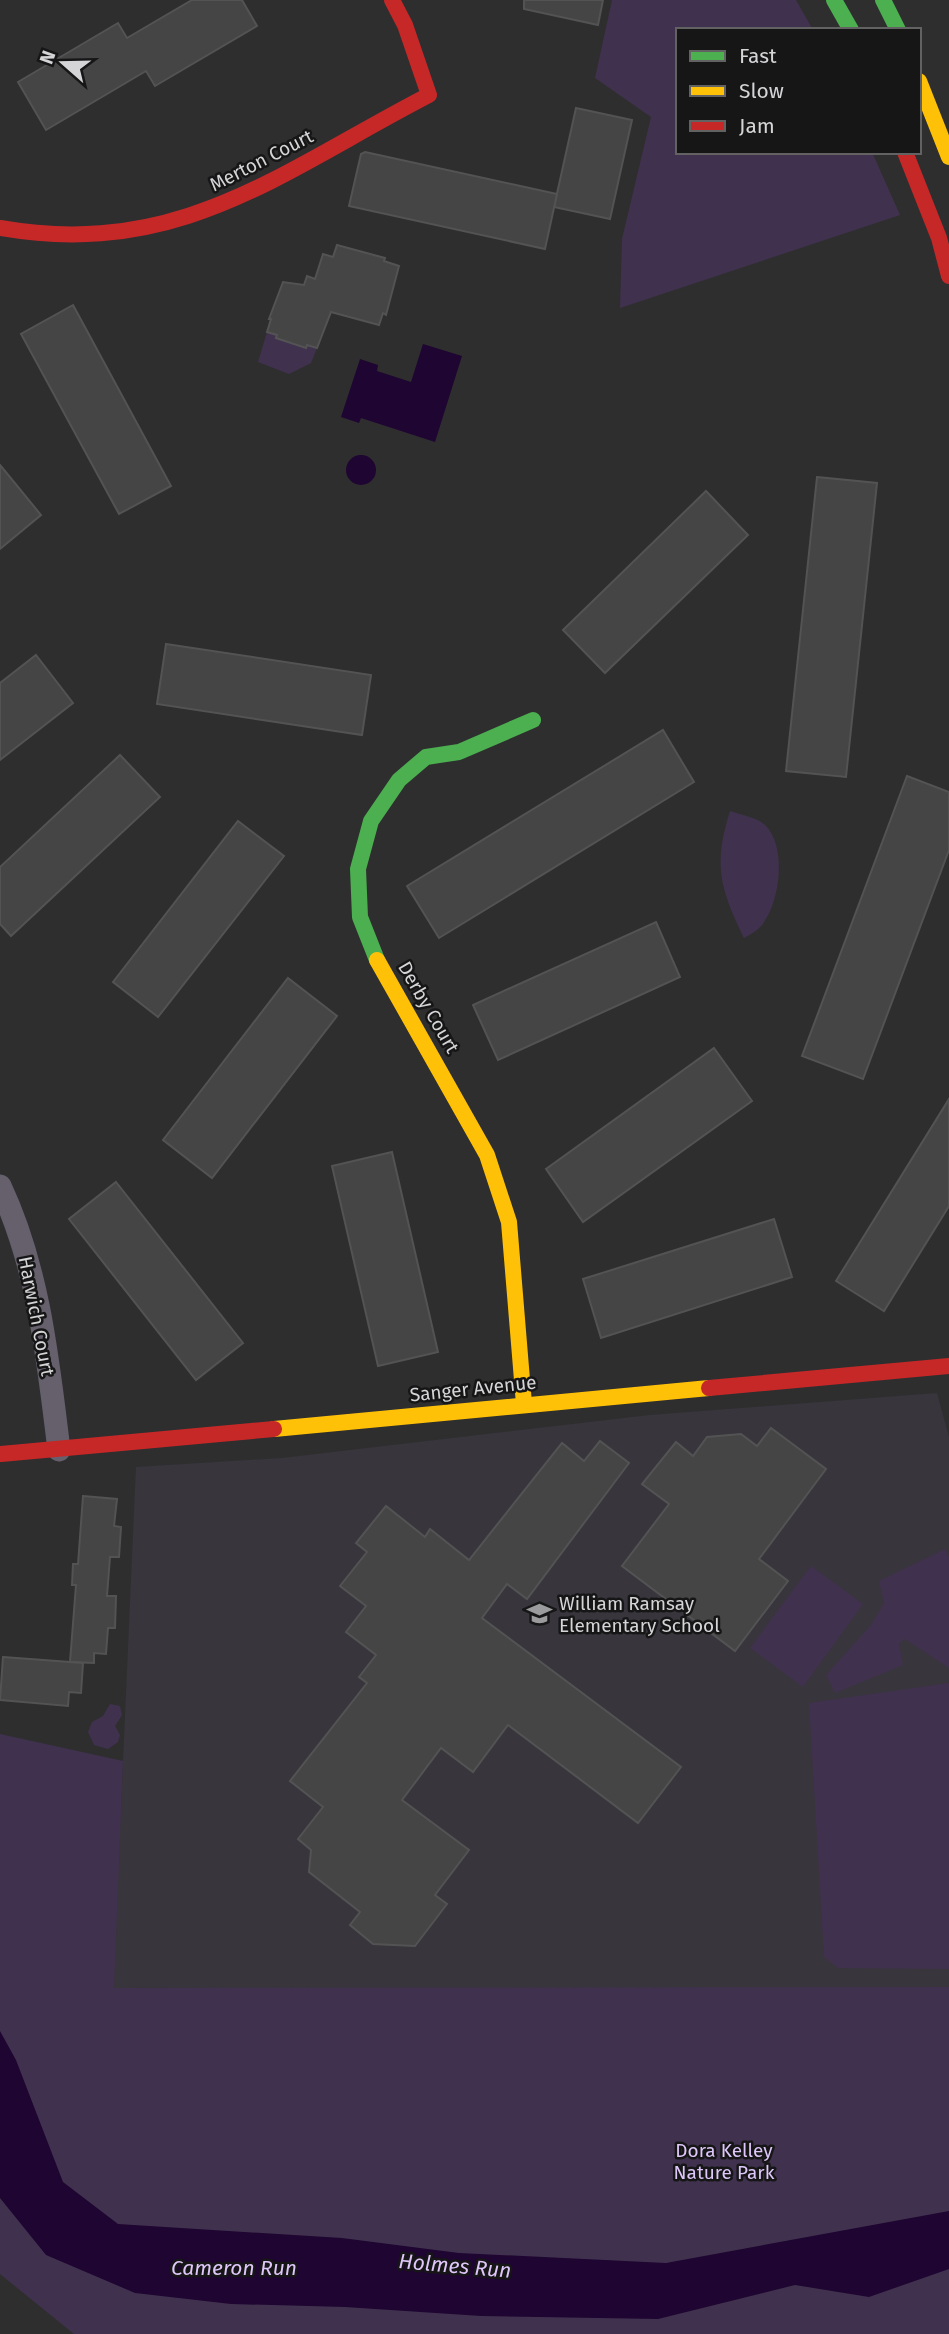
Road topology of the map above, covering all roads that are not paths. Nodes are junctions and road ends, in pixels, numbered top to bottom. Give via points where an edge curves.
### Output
1 (392, 0) edge
2 (834, 0) edge
3 (883, 0) edge
4 (850, 28) edge
5 (897, 28) edge
6 (921, 86) edge
7 (906, 154) edge
8 (949, 157) edge
9 (0, 228) edge
10 (944, 237) edge
11 (949, 276) edge
12 (533, 720) dead end
13 (0, 1186) edge
14 (949, 1366) edge
15 (524, 1404) junction
16 (59, 1450) junction
17 (1, 1454) edge

1 - 9 street, Merton Court via 429,95 224,205 178,220 71,236
2 - 4 street
3 - 5 street
6 - 8 street
7 - 10 street
10 - 11 street
12 - 15 street, Derby Court via 459,752 426,757 399,780 371,821 358,869 360,918 376,958 487,1156 509,1222
13 - 16 street, Harwich Court via 26,1253 37,1299
14 - 15 street, Sanger Avenue
15 - 16 street, Sanger Avenue
16 - 17 street, Sanger Avenue

